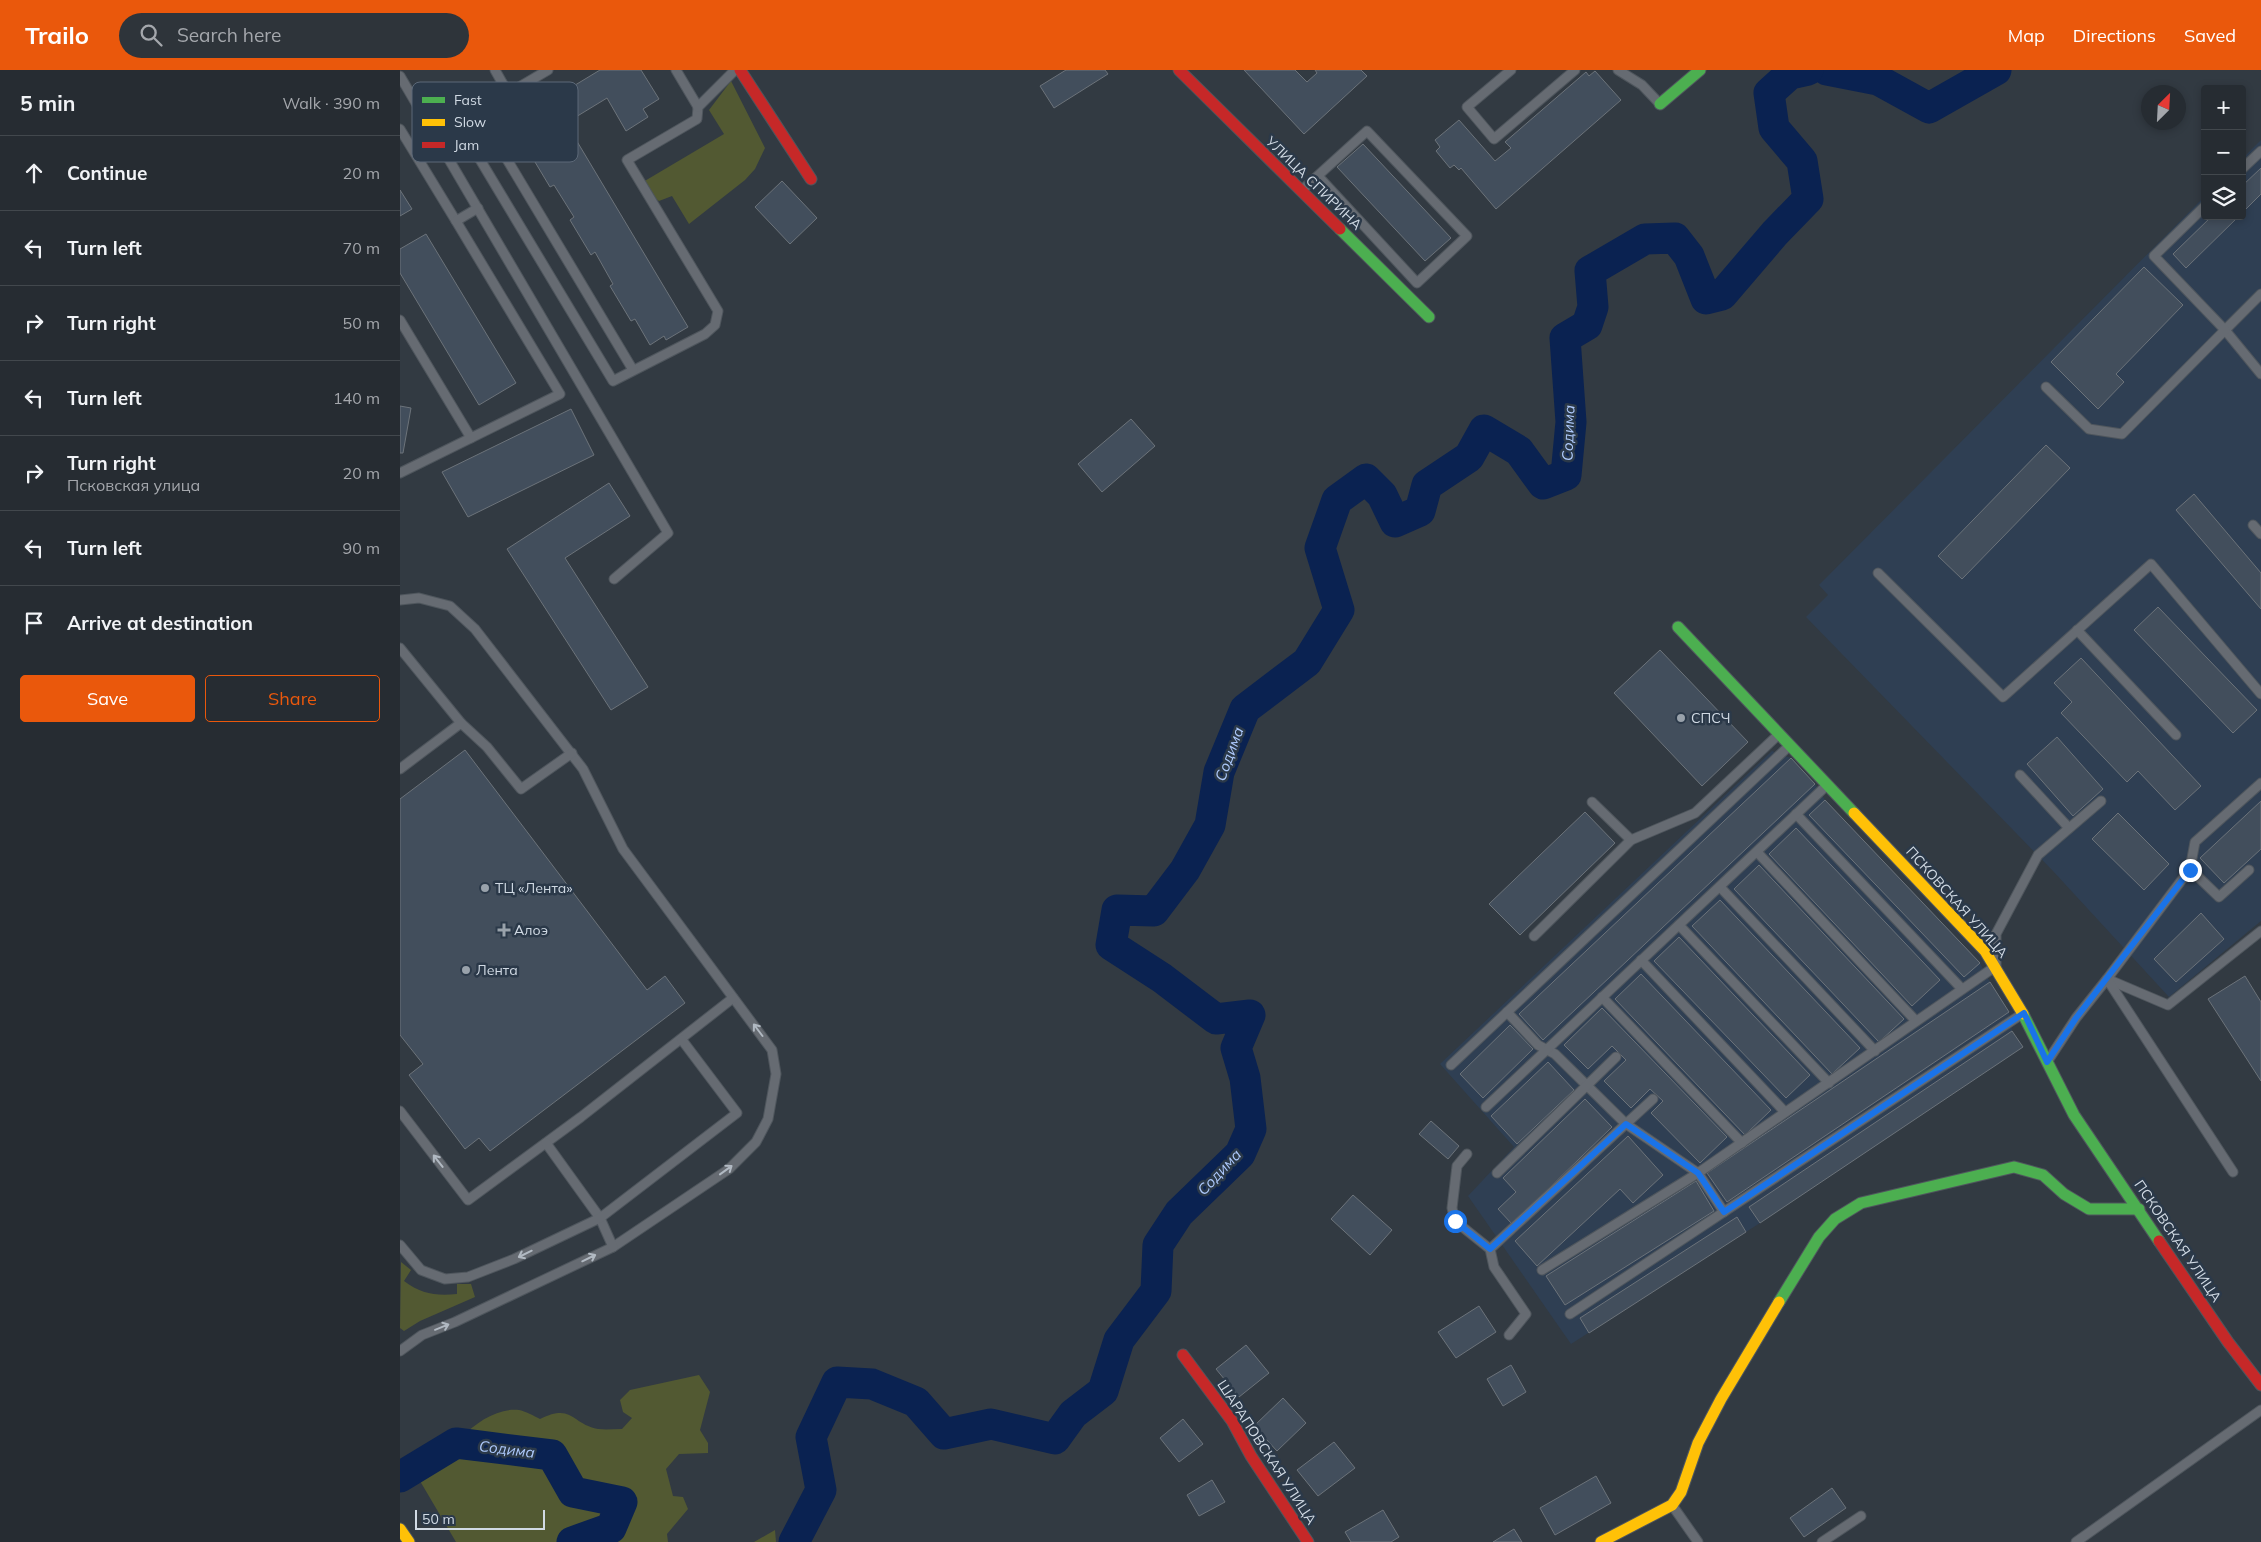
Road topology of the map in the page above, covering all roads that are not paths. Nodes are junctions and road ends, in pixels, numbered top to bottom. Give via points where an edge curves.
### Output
1 (495, 70) edge
2 (548, 70) edge
3 (676, 70) edge
4 (735, 70) edge
5 (740, 70) edge
6 (1179, 70) edge
7 (1510, 70) edge
8 (1575, 70) edge
9 (1618, 70) edge
10 (1700, 70) edge
11 (400, 76) edge
12 (502, 82) edge
13 (527, 82) edge
14 (412, 96) edge
15 (1660, 104) joint
16 (698, 106) junction
17 (400, 129) edge
18 (412, 149) edge
19 (2261, 151) edge
20 (420, 162) edge
21 (451, 162) edge
22 (482, 162) edge
23 (509, 162) edge
24 (2246, 165) edge
25 (1318, 176) junction
26 (811, 179) dead end
27 (1300, 192) junction
28 (478, 208) junction
29 (2201, 210) edge
30 (456, 221) junction
31 (1417, 283) junction
32 (2261, 294) edge
33 (1407, 295) junction
34 (1429, 317) dead end
35 (400, 320) edge
36 (2224, 330) junction
37 (633, 370) junction
38 (2261, 374) edge
39 (2046, 387) dead end
40 (471, 438) junction
41 (400, 473) edge
42 (2253, 525) dead end
43 (2261, 534) edge
44 (1878, 573) dead end
45 (614, 579) dead end
46 (400, 600) edge
47 (1678, 627) dead end
48 (2077, 630) junction
49 (400, 648) edge
50 (2261, 694) edge
51 (461, 723) junction
52 (1779, 734) junction
53 (2176, 735) dead end
54 (1790, 746) junction
55 (572, 753) junction
56 (400, 769) edge
57 (2020, 775) dead end
58 (2261, 783) edge
59 (1828, 785) junction
60 (2101, 801) dead end
61 (1592, 802) dead end
62 (1796, 814) junction
63 (2069, 828) junction
64 (1631, 840) junction
65 (1757, 852) junction
66 (2190, 870) junction
67 (2249, 870) dead end
68 (1720, 887) junction
69 (1679, 925) junction
70 (2261, 931) edge
71 (1534, 936) dead end
72 (1641, 960) junction
73 (1996, 966) junction
74 (2106, 979) junction
75 (1962, 989) junction
76 (1602, 997) junction
77 (733, 998) junction
78 (1507, 1012) junction
79 (2024, 1013) junction
80 (1916, 1021) junction
81 (682, 1040) junction
82 (1547, 1049) junction
83 (1875, 1051) junction
84 (1616, 1057) dead end
85 (2047, 1062) junction
86 (1451, 1065) dead end
87 (1829, 1083) junction
88 (1587, 1086) junction
89 (1653, 1099) dead end
90 (1486, 1107) dead end
91 (400, 1110) edge
92 (1784, 1111) junction
93 (1626, 1124) junction
94 (546, 1143) junction
95 (1742, 1143) junction
96 (1467, 1154) dead end
97 (2233, 1172) dead end
98 (1497, 1173) dead end
99 (1698, 1173) junction
100 (2139, 1209) junction
101 (1724, 1212) junction
102 (600, 1218) junction
103 (400, 1245) edge
104 (612, 1247) junction
105 (1490, 1249) junction
106 (1542, 1270) dead end
107 (1570, 1314) dead end
108 (1509, 1335) dead end
109 (400, 1351) edge
110 (1183, 1354) dead end
111 (2261, 1385) edge
112 (2261, 1410) edge
113 (1672, 1505) junction
114 (1861, 1516) dead end
115 (400, 1529) edge
116 (410, 1542) edge
117 (1308, 1542) edge
118 (1601, 1542) edge
119 (1698, 1542) edge
120 (1822, 1542) edge
121 (2076, 1542) edge

1 - 12 lane
2 - 13 lane
3 - 16 lane
4 - 16 lane
5 - 26 street
6 - 27 street, УЛИЦА СПИРИНА
7 - 8 lane via 1467,108 1494,138
9 - 15 lane via 1642,85
10 - 15 street
11 - 14 lane
16 - 37 lane via 697,119 627,160 718,311 715,325 705,334
17 - 18 lane
19 - 24 lane
20 - 30 lane
21 - 28 lane
22 - 37 lane via 613,381
23 - 37 lane
25 - 27 lane
25 - 31 lane
25 - 31 lane via 1367,131 1467,236
27 - 33 street, УЛИЦА СПИРИНА
28 - 30 lane
28 - 45 lane via 668,534
29 - 36 lane via 2154,256
30 - 40 lane via 560,394
31 - 33 lane
32 - 36 lane
33 - 34 street, УЛИЦА СПИРИНА
35 - 40 lane
36 - 38 lane
36 - 39 lane via 2122,434 2089,429
40 - 41 lane
42 - 43 lane
44 - 48 lane via 2003,697
46 - 55 lane via 434,600 464,616
47 - 52 street, ПСКОВСКАЯ УЛИЦА
48 - 50 lane via 2151,564
48 - 53 lane
49 - 51 lane
51 - 55 lane via 487,747 521,790
51 - 56 lane
52 - 54 street, ПСКОВСКАЯ УЛИЦА
52 - 64 lane via 1695,813
54 - 59 street, ПСКОВСКАЯ УЛИЦА
54 - 78 lane
55 - 77 lane via 623,850
57 - 63 lane
58 - 66 lane via 2195,842
59 - 62 lane
59 - 73 street, ПСКОВСКАЯ УЛИЦА via 1985,950
60 - 63 lane
61 - 64 lane
62 - 65 lane
62 - 75 lane
63 - 73 lane via 2038,855 1996,934
64 - 71 lane
65 - 68 lane
65 - 80 lane
66 - 67 lane via 2220,897
66 - 74 lane
68 - 69 lane
68 - 83 lane
69 - 72 lane
69 - 87 lane
70 - 74 lane via 2168,1004
72 - 76 lane
72 - 92 lane
73 - 75 lane
73 - 79 street, ПСКОВСКАЯ УЛИЦА
74 - 85 lane
74 - 97 lane
75 - 80 lane
76 - 82 lane
76 - 95 lane
77 - 81 lane
104 -> 77 lane via 729,1169 748,1153 763,1131 772,1105 776,1061 772,1050
78 - 82 lane
78 - 86 lane
79 - 85 street, ПСКОВСКАЯ УЛИЦА
79 - 101 lane
80 - 83 lane
81 - 94 lane
81 - 102 lane via 738,1114
82 - 88 lane
82 - 90 lane
83 - 87 lane
84 - 88 lane
85 - 100 street, ПСКОВСКАЯ УЛИЦА via 2074,1116
87 - 92 lane
88 - 93 lane
88 - 98 lane
89 - 93 lane
94 -> 91 lane via 468,1200
92 - 95 lane
93 - 99 lane
93 - 105 lane
94 - 102 lane
95 - 99 lane
96 - 105 lane via 1457,1166 1452,1208 1455,1221
99 - 101 lane
99 - 106 lane
100 - 111 street, ПСКОВСКАЯ УЛИЦА via 2228,1342
100 - 113 street via 2089,1209 2042,1175 2014,1167 1860,1203 1835,1219 1819,1237 1721,1399 1698,1443 1681,1492
101 - 107 lane
102 -> 103 lane via 514,1259 457,1280 421,1270
102 - 104 lane
109 -> 104 lane via 422,1335
105 - 108 lane via 1494,1267 1526,1314
110 - 117 street, ШАРАПОВСКАЯ УЛИЦА via 1232,1421 1251,1456
112 - 121 lane
113 - 118 street
113 - 119 lane
114 - 120 lane
115 - 116 street

